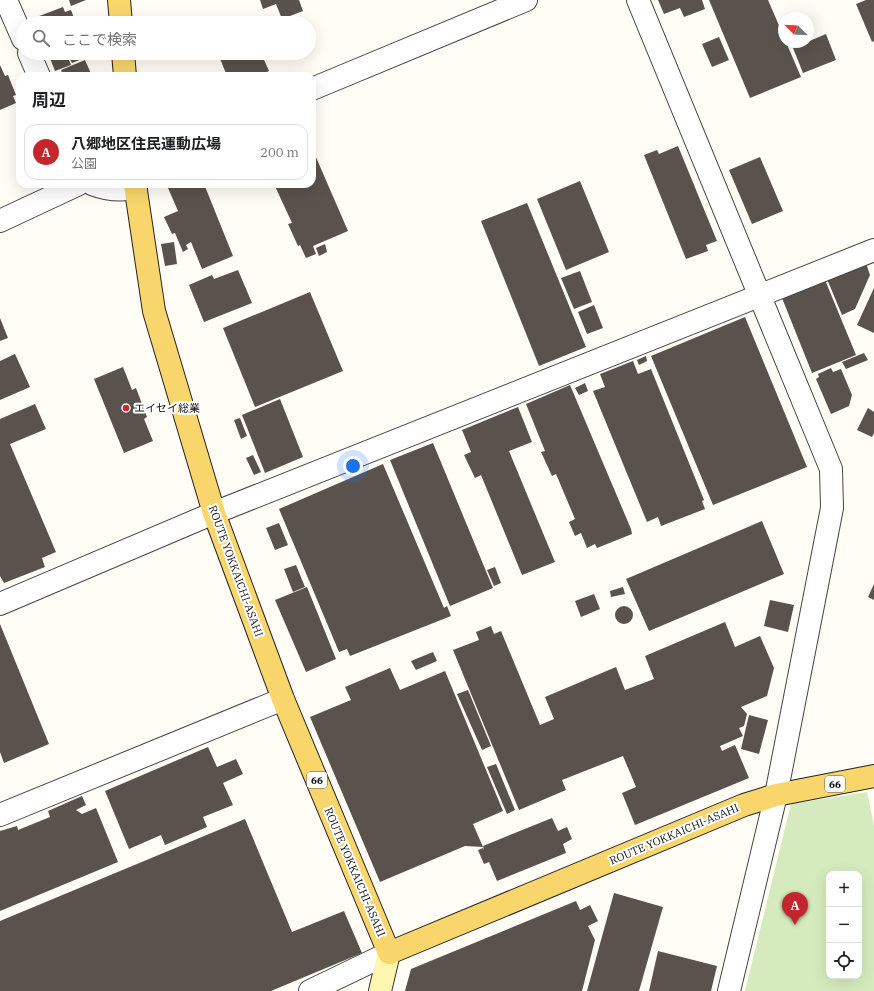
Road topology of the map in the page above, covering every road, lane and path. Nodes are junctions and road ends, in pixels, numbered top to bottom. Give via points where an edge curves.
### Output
1 (6, 0) edge
2 (119, 0) edge
3 (526, 0) edge
4 (638, 0) edge
5 (120, 16) edge
6 (16, 23) edge
7 (32, 60) edge
8 (124, 60) edge
9 (37, 72) edge
10 (125, 72) edge
11 (316, 87) edge
12 (70, 188) edge
13 (104, 188) edge
14 (129, 188) edge
15 (135, 188) edge
16 (0, 221) edge
17 (874, 250) edge
18 (759, 295) junction
19 (214, 513) junction
20 (0, 604) edge
21 (283, 698) junction
22 (874, 776) edge
23 (786, 793) junction
24 (0, 815) edge
25 (389, 953) junction
26 (310, 991) edge
27 (380, 991) edge
28 (729, 991) edge

1 - 6 street
2 - 5 main road
3 - 11 street
4 - 18 street
7 - 9 street
8 - 10 main road
12 - 16 street
13 - 14 street via 121,191
15 - 19 main road, ROUTE YOKKAICHI-ASAHI / 66 via 154,311
17 - 18 street
18 - 19 street
18 - 23 street via 831,469 832,508
19 - 20 street
19 - 21 main road, ROUTE YOKKAICHI-ASAHI / 66
21 - 24 street
21 - 25 main road, ROUTE YOKKAICHI-ASAHI / 66
22 - 23 main road, ROUTE YOKKAICHI-ASAHI / 66
23 - 25 main road, ROUTE YOKKAICHI-ASAHI / 66 via 744,805
23 - 28 street
25 - 26 street
25 - 27 street

